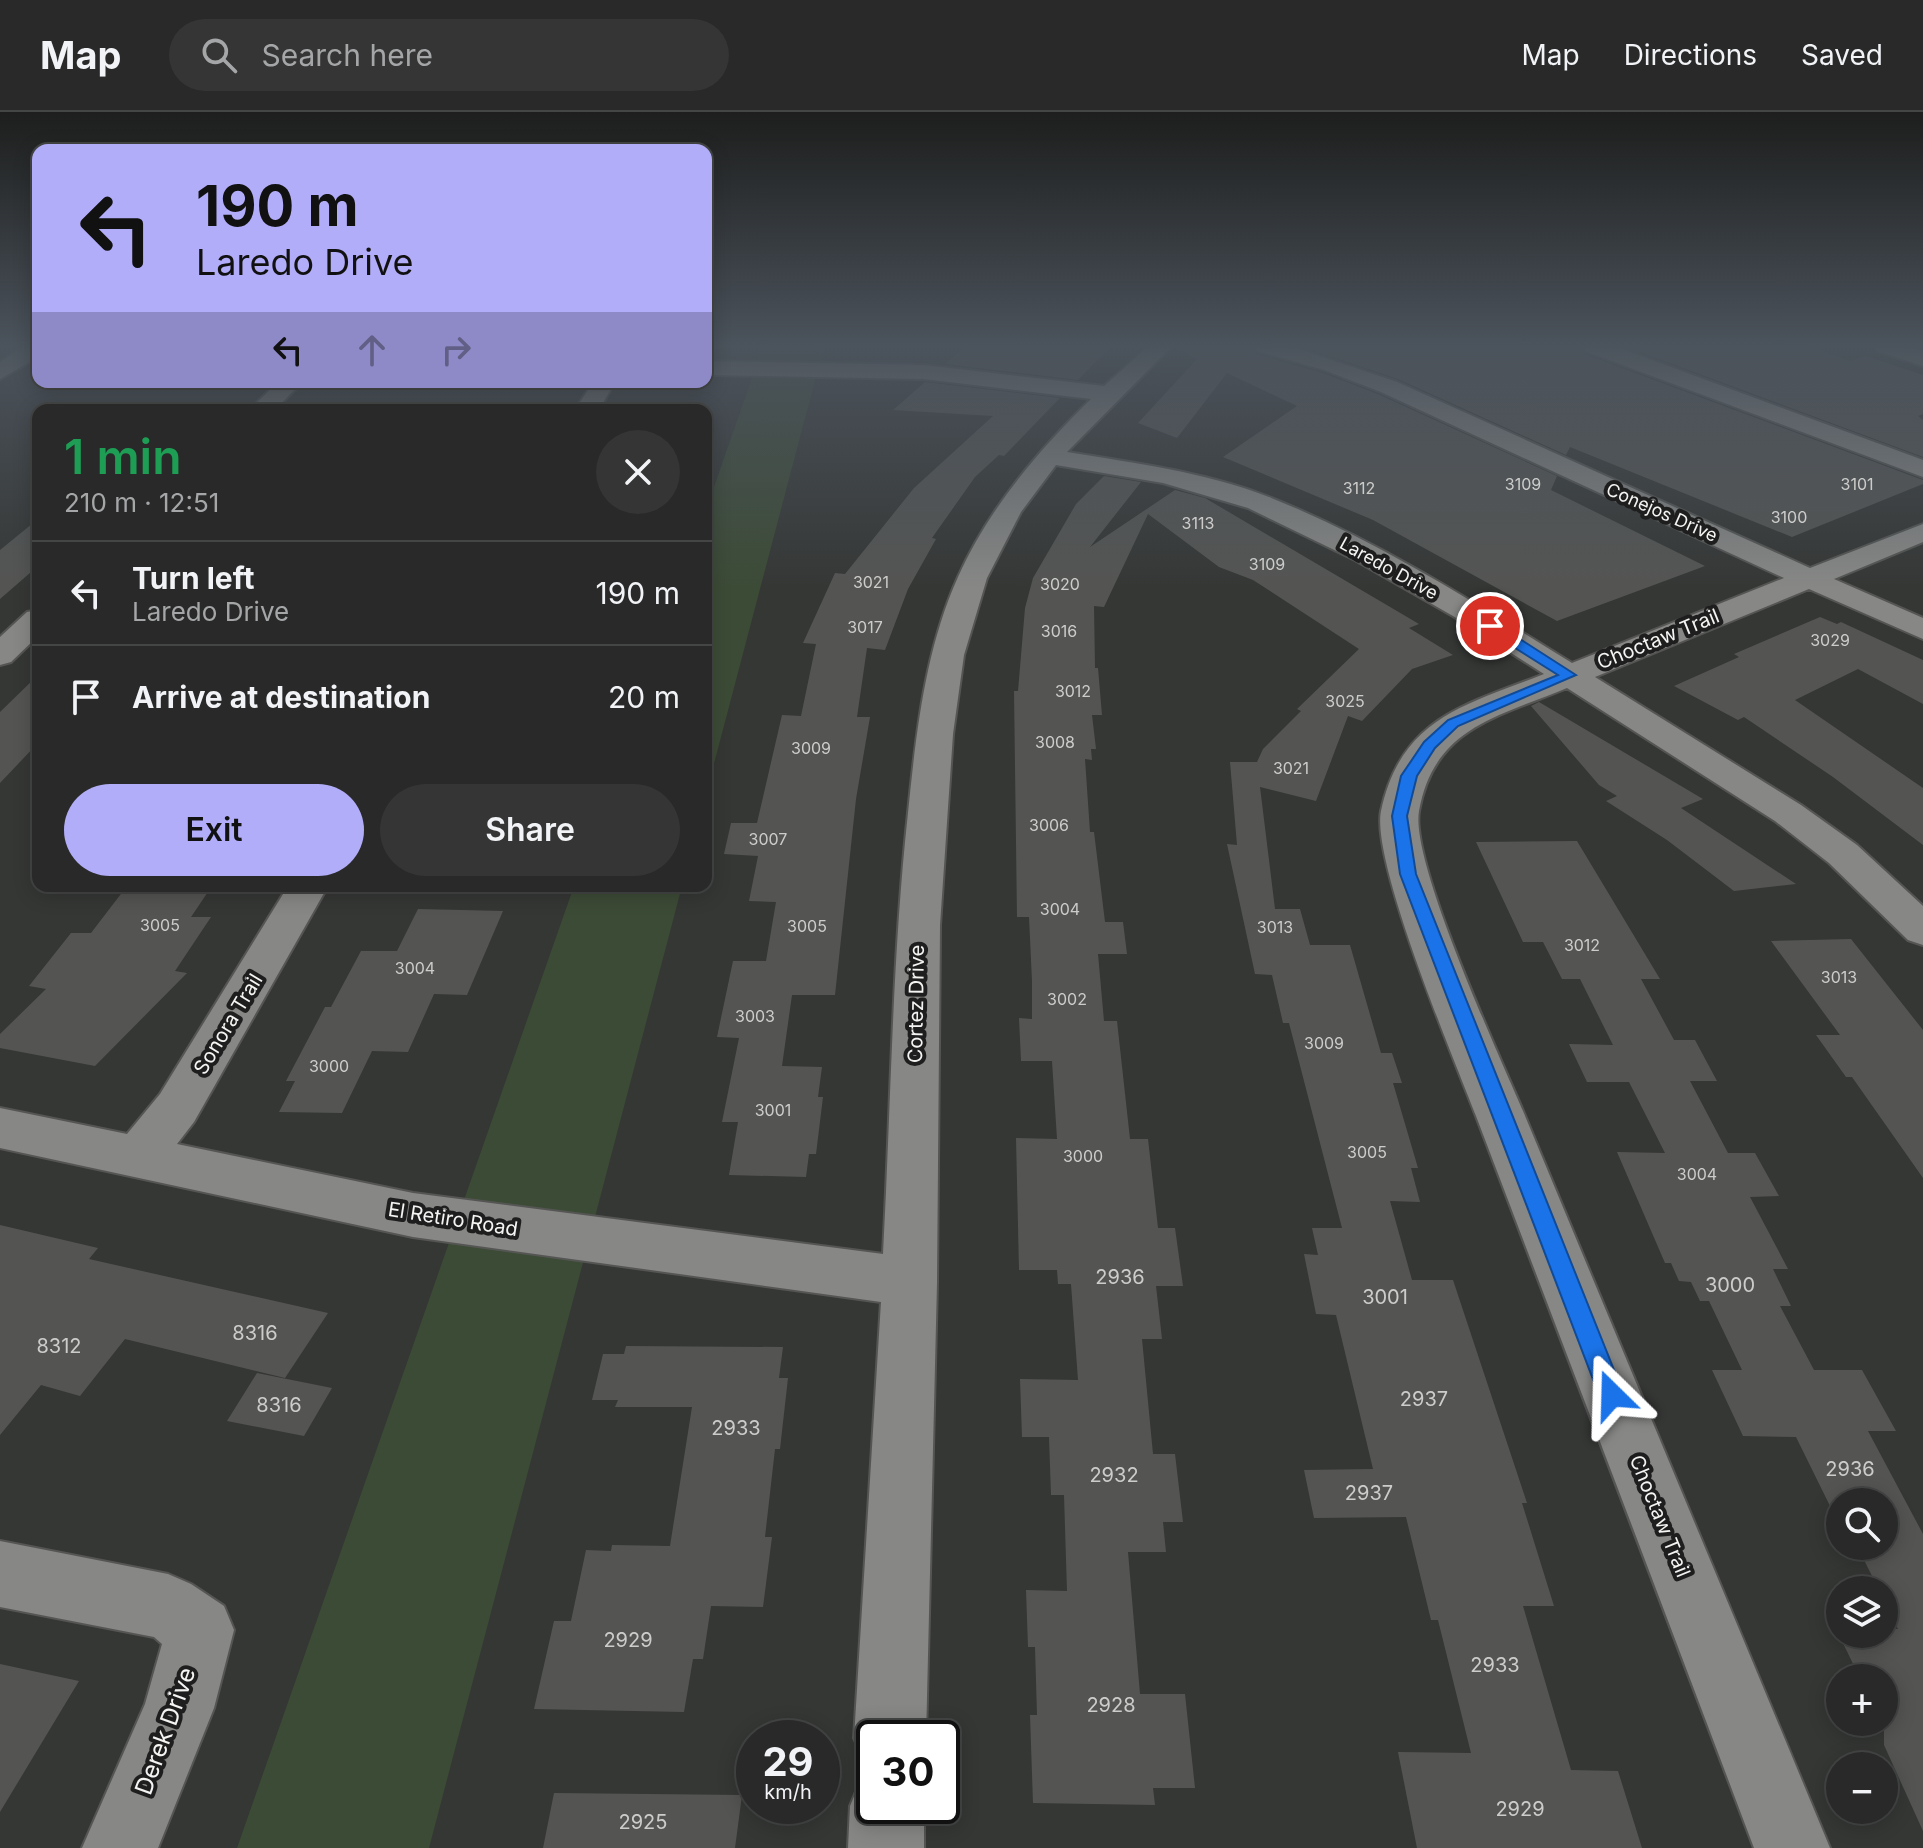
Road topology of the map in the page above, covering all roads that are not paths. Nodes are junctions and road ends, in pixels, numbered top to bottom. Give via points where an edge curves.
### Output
1 (1080, 427) edge
2 (1477, 427) edge
3 (1810, 427) edge
4 (1051, 457) junction
5 (1923, 469) edge
6 (1923, 532) edge
7 (1808, 578) junction
8 (32, 625) edge
9 (1923, 630) edge
10 (0, 655) edge
11 (1569, 675) junction
12 (304, 892) edge
13 (1923, 930) edge
14 (0, 1128) edge
15 (139, 1156) junction
16 (910, 1282) junction
17 (0, 1574) edge
18 (891, 1720) edge
19 (887, 1824) edge
20 (120, 1848) edge
21 (886, 1848) edge
22 (1792, 1848) edge

1 - 4 street, Cortez Drive
2 - 7 street, Conejos Drive
3 - 5 street
4 - 11 street, Laredo Drive via 1166,476 1258,502 1378,561
4 - 16 street, Cortez Drive via 999,524 972,578 948,650 919,887
6 - 7 street, Choctaw Trail
7 - 9 street, Conejos Drive
7 - 11 street, Choctaw Trail
8 - 10 street
11 - 13 street, Laredo Drive via 1788,813 1853,862
11 - 22 street, Choctaw Trail via 1453,723 1429,745 1409,776 1399,816 1408,874
12 - 15 street, Sonora Trail via 177,1108
14 - 15 street, El Retiro Road
15 - 16 street, El Retiro Road via 413,1215
16 - 18 street, Cortez Drive
17 - 20 street, Derek Drive via 168,1607 200,1630 179,1708
19 - 21 street

